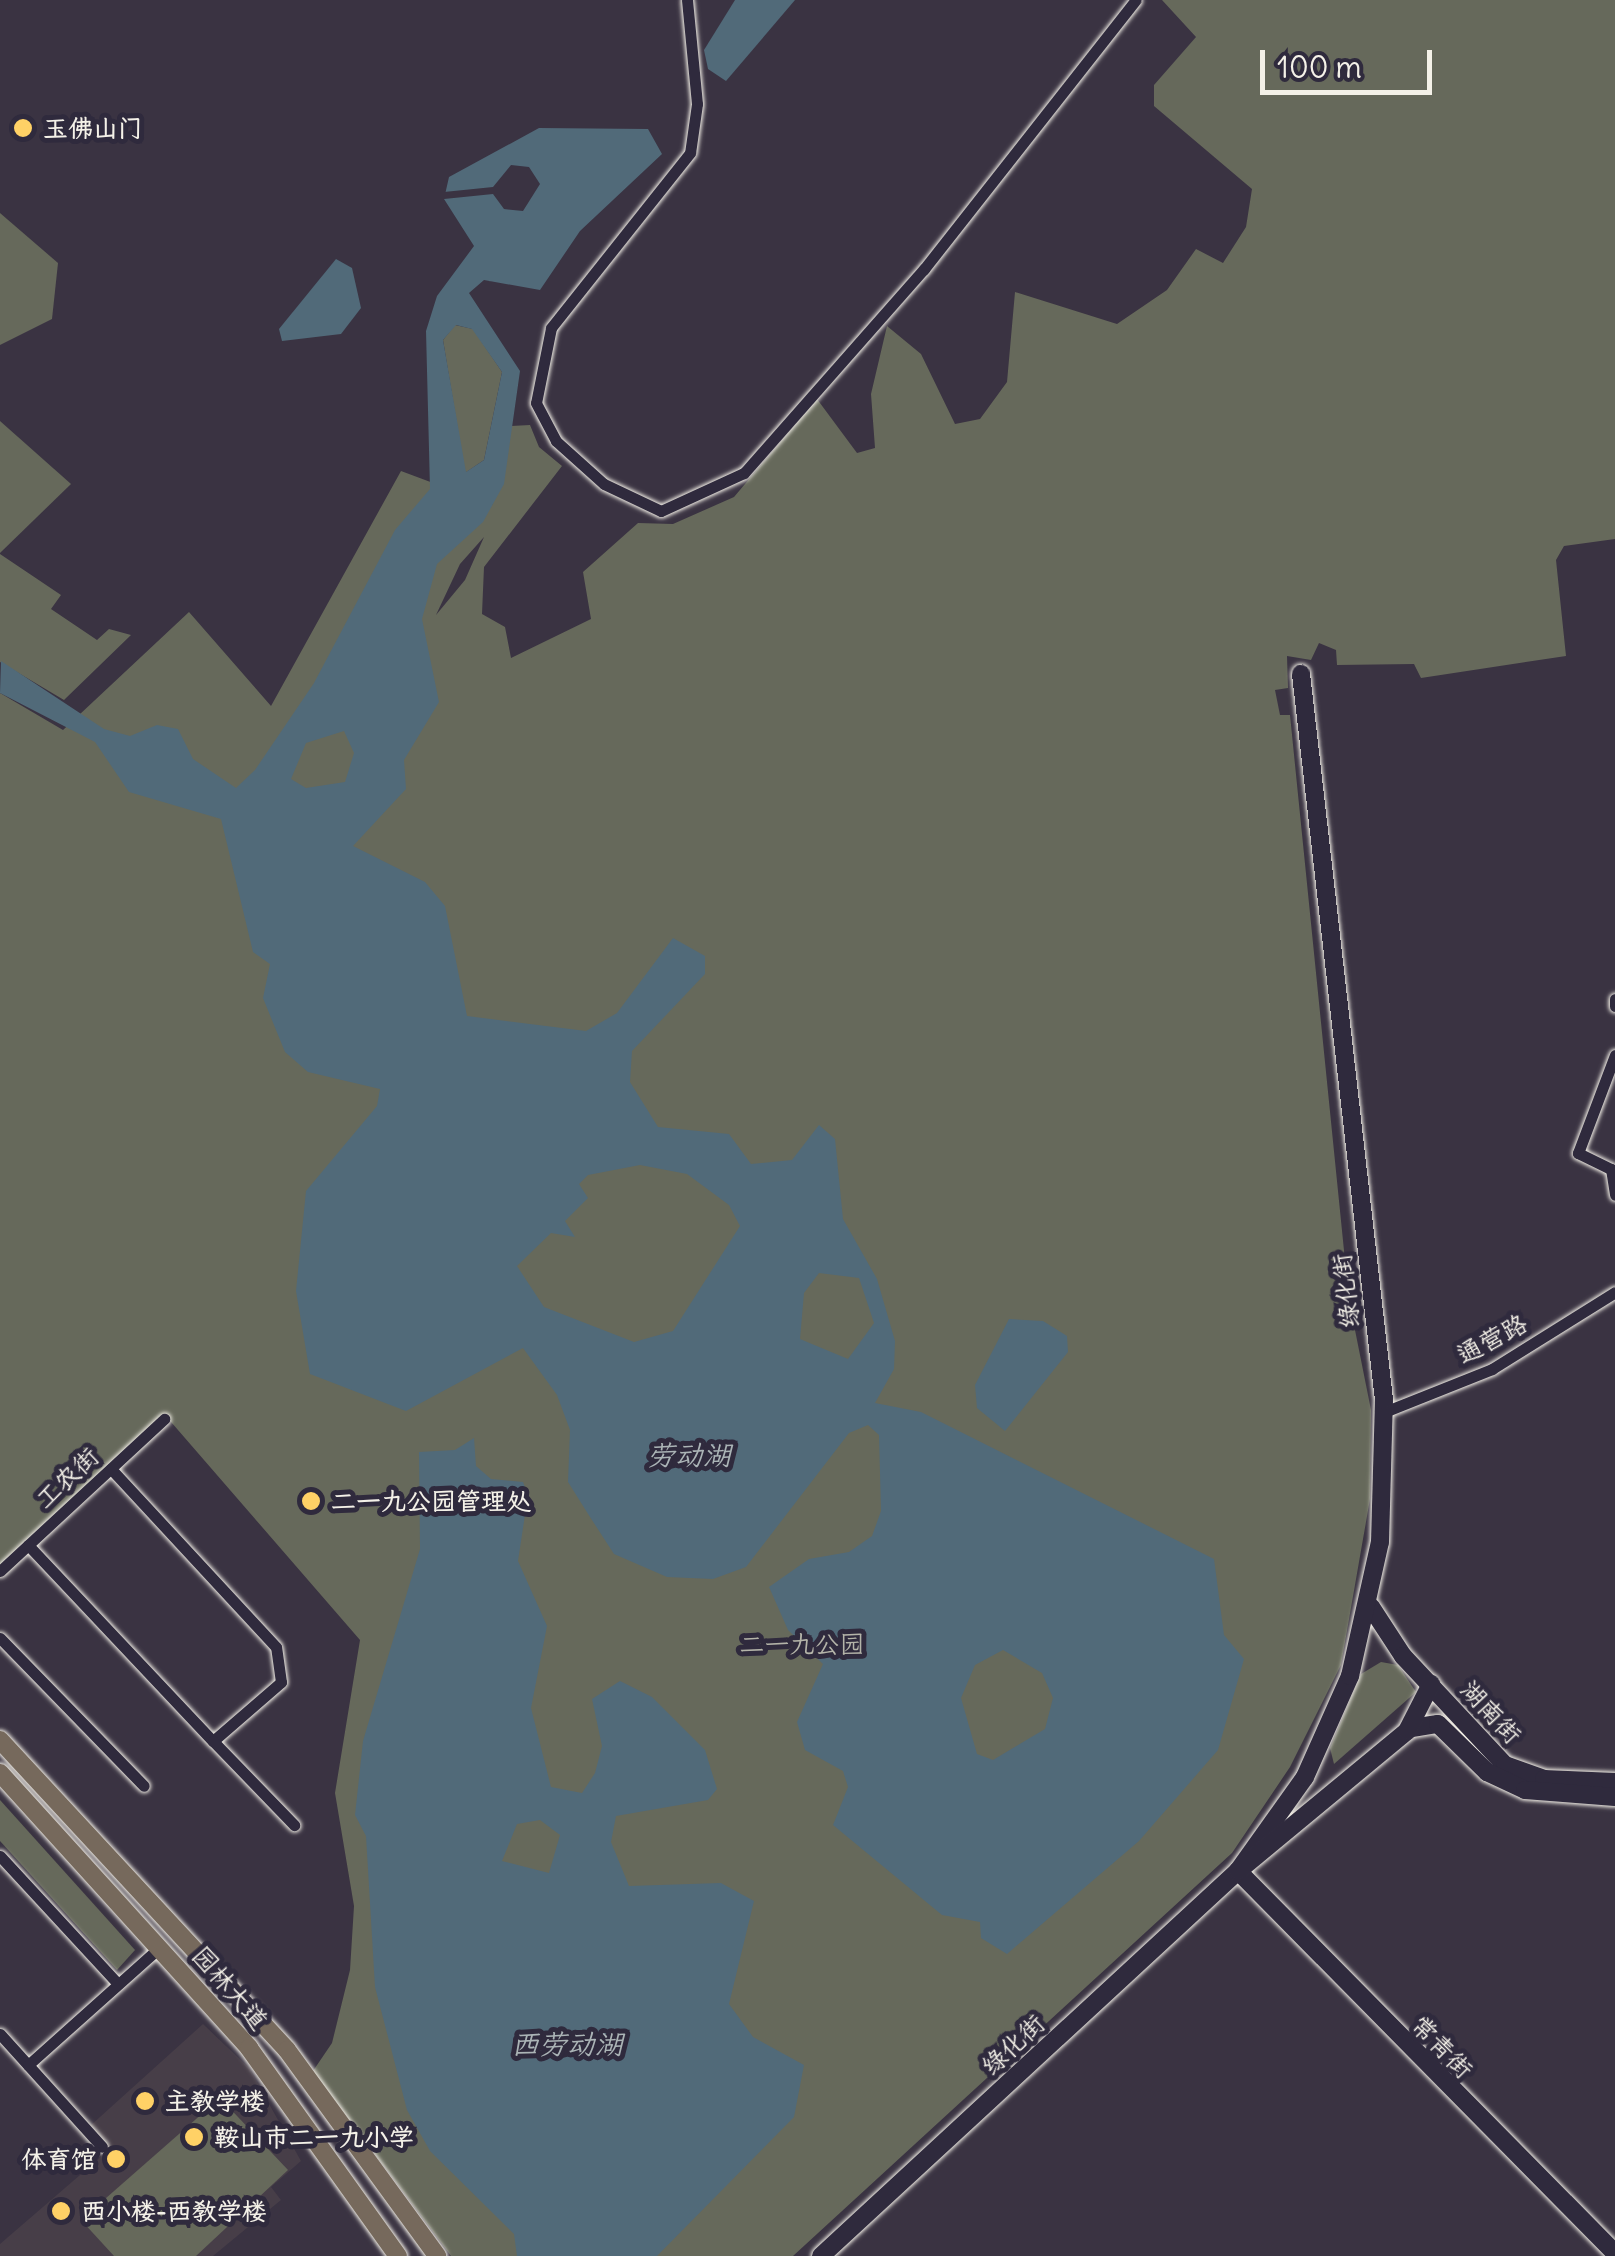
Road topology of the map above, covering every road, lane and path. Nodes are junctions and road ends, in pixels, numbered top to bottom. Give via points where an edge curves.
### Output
1 (686, 0) edge
2 (1136, 0) edge
3 (1301, 674) dead end
4 (1615, 1056) edge
5 (1615, 1195) edge
6 (1615, 1292) edge
7 (1384, 1412) junction
8 (164, 1419) dead end
9 (111, 1469) junction
10 (28, 1545) junction
11 (0, 1571) edge
12 (1371, 1606) junction
13 (0, 1638) edge
14 (1403, 1656) junction
15 (1350, 1676) junction
16 (1431, 1684) junction
17 (1407, 1730) junction
18 (0, 1740) edge
19 (213, 1741) junction
20 (1318, 1750) junction
21 (0, 1773) edge
22 (1348, 1774) junction
23 (1615, 1782) edge
24 (144, 1786) dead end
25 (1615, 1797) edge
26 (294, 1825) dead end
27 (0, 1856) edge
28 (1238, 1871) junction
29 (161, 1946) junction
30 (118, 1984) junction
31 (0, 2034) edge
32 (28, 2065) junction
33 (102, 2146) dead end
34 (1615, 2253) edge
35 (398, 2256) edge
36 (437, 2256) edge
37 (821, 2256) edge

1 - 2 street via 697,104 690,152 552,328 536,403 581,464 622,499 662,511 744,473 924,269
3 - 7 main road, 绿化街
4 - 5 street via 1578,1153 1611,1169
6 - 7 street, 通营路 via 1492,1369
7 - 12 main road, 绿化街
8 - 9 street, 工农街
9 - 10 street, 工农街
9 - 19 street via 276,1648 280,1682
10 - 11 street, 工农街
10 - 19 street
12 - 14 main road, 湖南街
12 - 15 main road, 绿化街
13 - 24 street
14 - 15 main road via 1376,1652
14 - 16 main road, 湖南街
15 - 20 main road, 绿化街
16 - 17 main road, 绿化街
16 - 23 main road, 湖南街 via 1505,1764 1544,1779
17 - 22 main road, 绿化街
17 - 25 main road, 湖南街 via 1438,1724 1488,1772 1525,1790
18 - 36 main road via 287,2050
19 - 26 street
20 - 22 main road via 1318,1766
20 - 28 main road, 绿化街
21 - 29 main road, 园林大道
22 - 28 main road, 绿化街
27 - 30 street
28 - 34 main road, 常青街
28 - 37 main road, 绿化街
29 - 30 street
29 - 35 main road, 园林大道 via 284,2092
30 - 32 street
31 - 32 street
32 - 33 street

